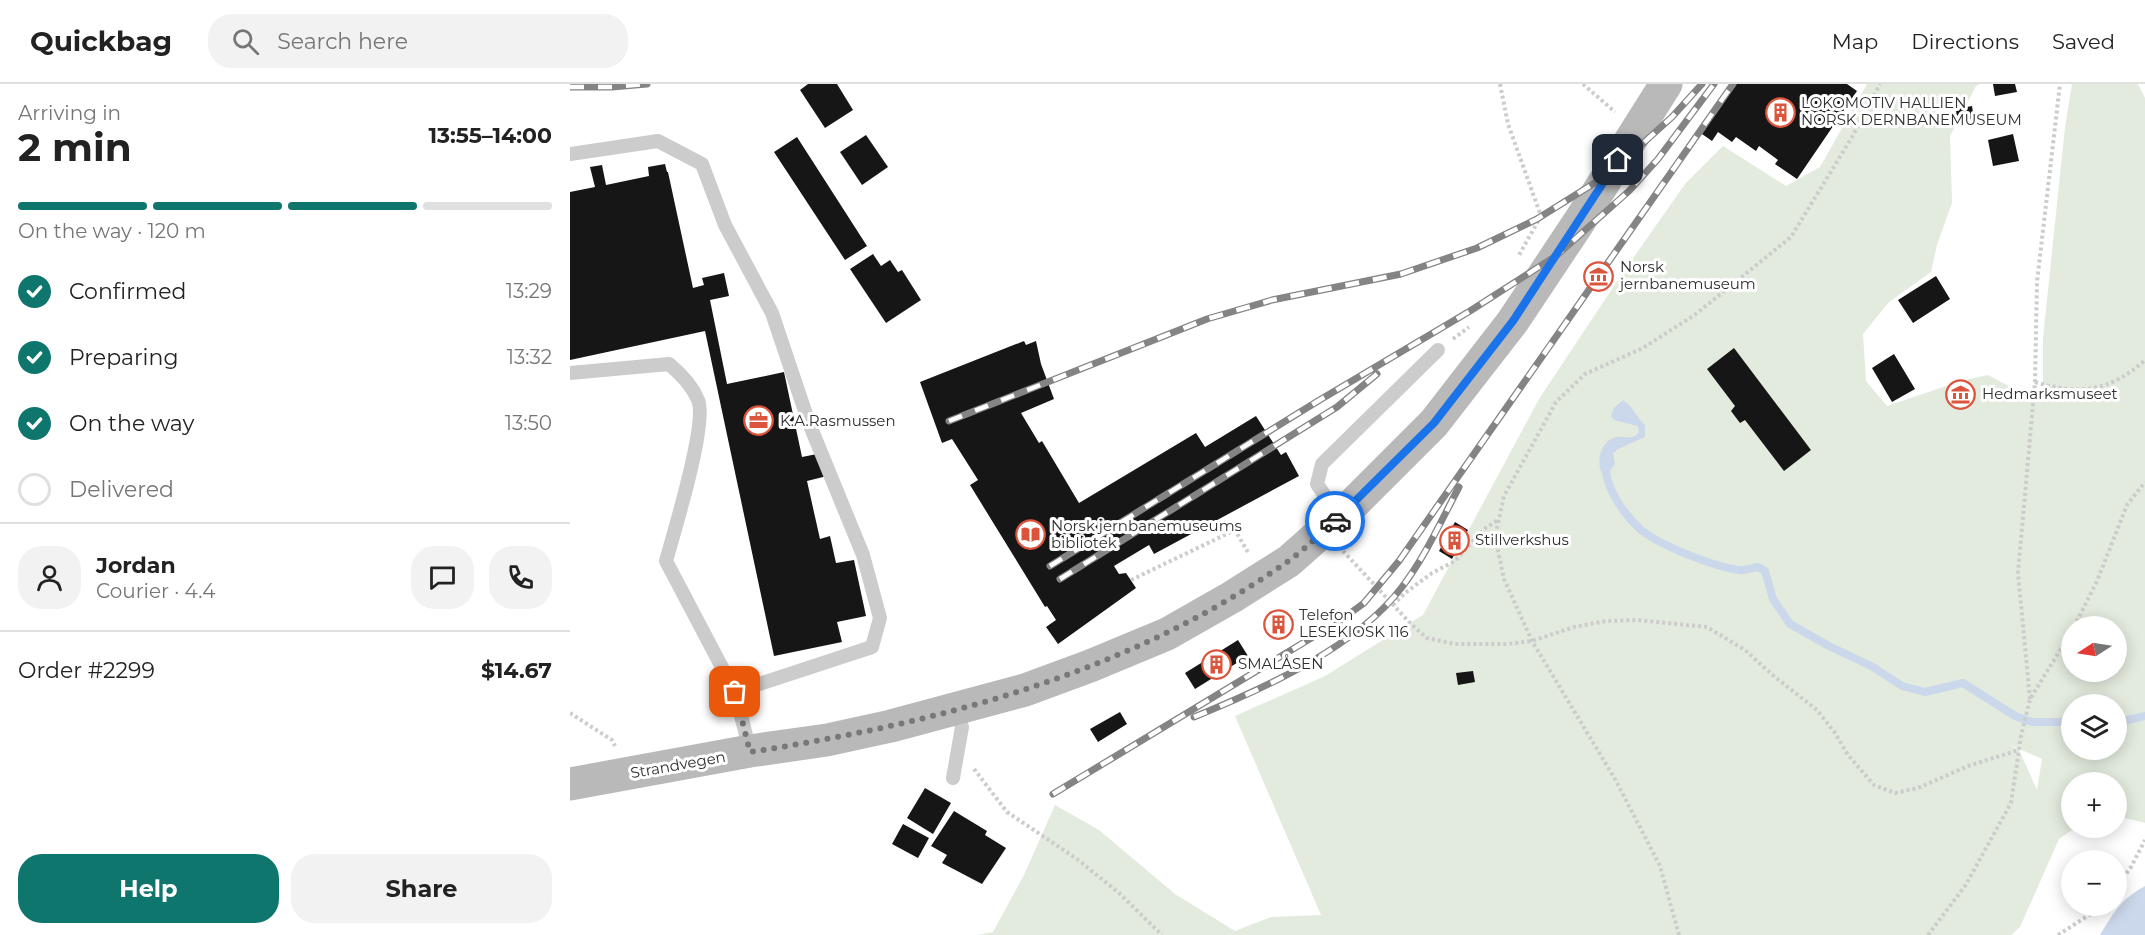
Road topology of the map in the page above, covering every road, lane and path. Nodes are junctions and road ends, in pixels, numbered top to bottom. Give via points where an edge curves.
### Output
1 (1500, 84) edge
2 (1583, 84) edge
3 (1666, 84) edge
4 (1880, 84) edge
5 (2060, 84) edge
6 (1617, 113) dead end
7 (570, 154) edge
8 (1518, 255) dead end
9 (1475, 321) dead end
10 (1438, 351) joint
11 (2145, 360) edge
12 (570, 373) edge
13 (2035, 382) junction
14 (2145, 482) edge
15 (1498, 520) junction
16 (1340, 533) junction
17 (1252, 559) dead end
18 (1131, 580) dead end
19 (1393, 605) junction
20 (2080, 616) edge
21 (1532, 641) junction
22 (2061, 649) edge
23 (735, 692) junction
24 (2030, 699) junction
25 (570, 713) edge
26 (959, 724) junction
27 (2019, 750) junction
28 (750, 752) junction
29 (616, 755) dead end
30 (953, 778) dead end
31 (570, 784) edge
32 (2145, 840) edge
33 (2127, 873) edge
34 (2087, 916) edge
35 (1162, 935) edge
36 (1679, 935) edge
37 (1928, 935) edge
38 (2058, 935) edge

1 - 8 path via 1508,124 1540,216
2 - 6 path
3 - 16 main road, Strandvegen via 1513,321 1434,423
4 - 15 path via 1791,237 1696,314 1643,348 1585,374 1556,402 1504,496
5 - 13 path via 2037,282
7 - 23 lane via 658,141 702,164 725,225 772,313 809,423 863,555 880,618 872,647
9 - 10 path
10 - 16 lane via 1322,464 1317,484
11 - 13 path via 2098,388 2058,388
12 - 23 lane via 669,364 685,378 700,401 700,433 666,561
13 - 24 path via 2018,573
14 - 20 path via 2127,505
15 - 19 path via 1484,529 1455,561 1432,573
15 - 21 path via 1494,537 1504,579
16 - 19 path
16 - 26 main road, Strandvegen via 1167,634 1025,690
17 - 18 path via 1235,530
19 - 21 path via 1427,638 1455,644
21 - 27 path via 1606,621 1707,627 1745,650 1817,710 1874,785 1895,793
21 - 36 path via 1615,779 1660,866
22 - 24 path
23 - 28 lane
24 - 27 path
25 - 29 path via 612,740
26 - 28 main road, Strandvegen
26 - 30 lane
26 - 35 path via 968,762 1007,812 1094,873
27 - 37 path via 2011,804 1965,886
28 - 31 main road, Strandvegen
32 - 33 path
34 - 38 path

